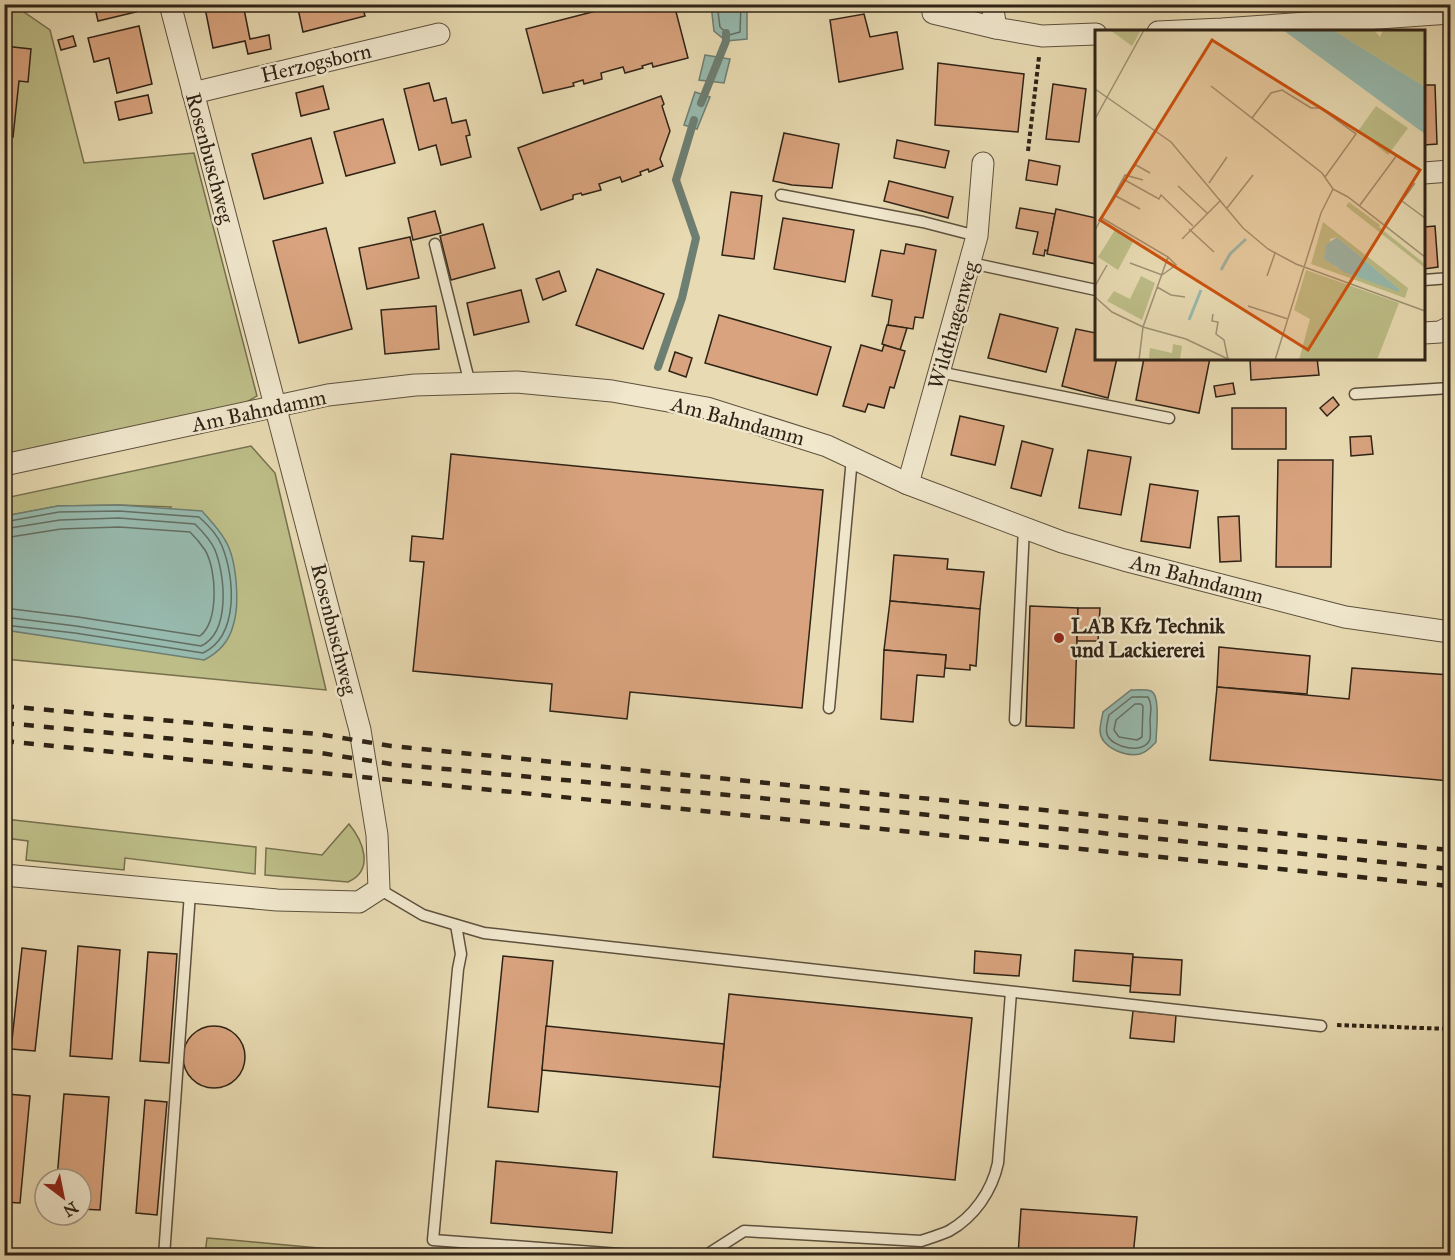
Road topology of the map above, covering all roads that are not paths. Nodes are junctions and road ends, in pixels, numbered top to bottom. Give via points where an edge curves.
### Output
1 (170, 4) edge
2 (935, 4) edge
3 (992, 4) edge
4 (1450, 13) edge
5 (996, 27) junction
6 (1201, 30) edge
7 (439, 34) dead end
8 (1095, 34) edge
9 (193, 93) junction
10 (983, 163) dead end
11 (1450, 171) edge
12 (1425, 173) edge
13 (782, 195) dead end
14 (977, 236) junction
15 (435, 244) dead end
16 (970, 263) junction
17 (1450, 278) edge
18 (1425, 280) edge
19 (1095, 290) edge
20 (1450, 327) edge
21 (1425, 333) edge
22 (939, 372) junction
23 (470, 384) junction
24 (1450, 388) edge
25 (1355, 394) dead end
26 (276, 407) junction
27 (1169, 418) dead end
28 (852, 458) junction
29 (4, 465) edge
30 (908, 484) junction
31 (1024, 528) junction
32 (1450, 633) edge
33 (829, 708) dead end
34 (1015, 720) dead end
35 (5, 879) edge
36 (379, 889) junction
37 (190, 893) junction
38 (456, 925) junction
39 (1011, 992) junction
40 (1321, 1026) road end
41 (164, 1256) edge
42 (646, 1256) edge
43 (705, 1256) edge

1 - 9 street, Rosenbuschweg
2 - 5 street via 933,13
3 - 5 street
4 - 6 street
5 - 8 street via 1042,36
7 - 9 street, Herzogsborn
9 - 26 street, Rosenbuschweg
10 - 14 street, Wildthagenweg
11 - 12 street
13 - 14 lane
14 - 16 street, Wildthagenweg
15 - 23 lane
16 - 19 lane
16 - 22 street, Wildthagenweg
17 - 18 lane
20 - 21 street
22 - 27 lane
22 - 30 street, Wildthagenweg
23 - 26 street, Am Bahndamm via 415,385 339,394
23 - 28 street, Am Bahndamm via 517,382 612,391 707,408
24 - 25 lane
26 - 29 street, Am Bahndamm
26 - 36 street, Rosenbuschweg via 360,730 377,836
28 - 30 street, Am Bahndamm
28 - 33 lane
30 - 31 street, Am Bahndamm
31 - 32 street, Am Bahndamm via 1124,560 1345,617
31 - 34 lane
35 - 37 street
36 - 37 street via 359,902
36 - 38 lane via 423,915
37 - 41 lane
38 - 39 lane via 484,933
38 - 42 lane via 461,954 433,1240
39 - 40 lane
39 - 43 lane via 998,1163 994,1181 976,1209 949,1231 921,1241 744,1231

